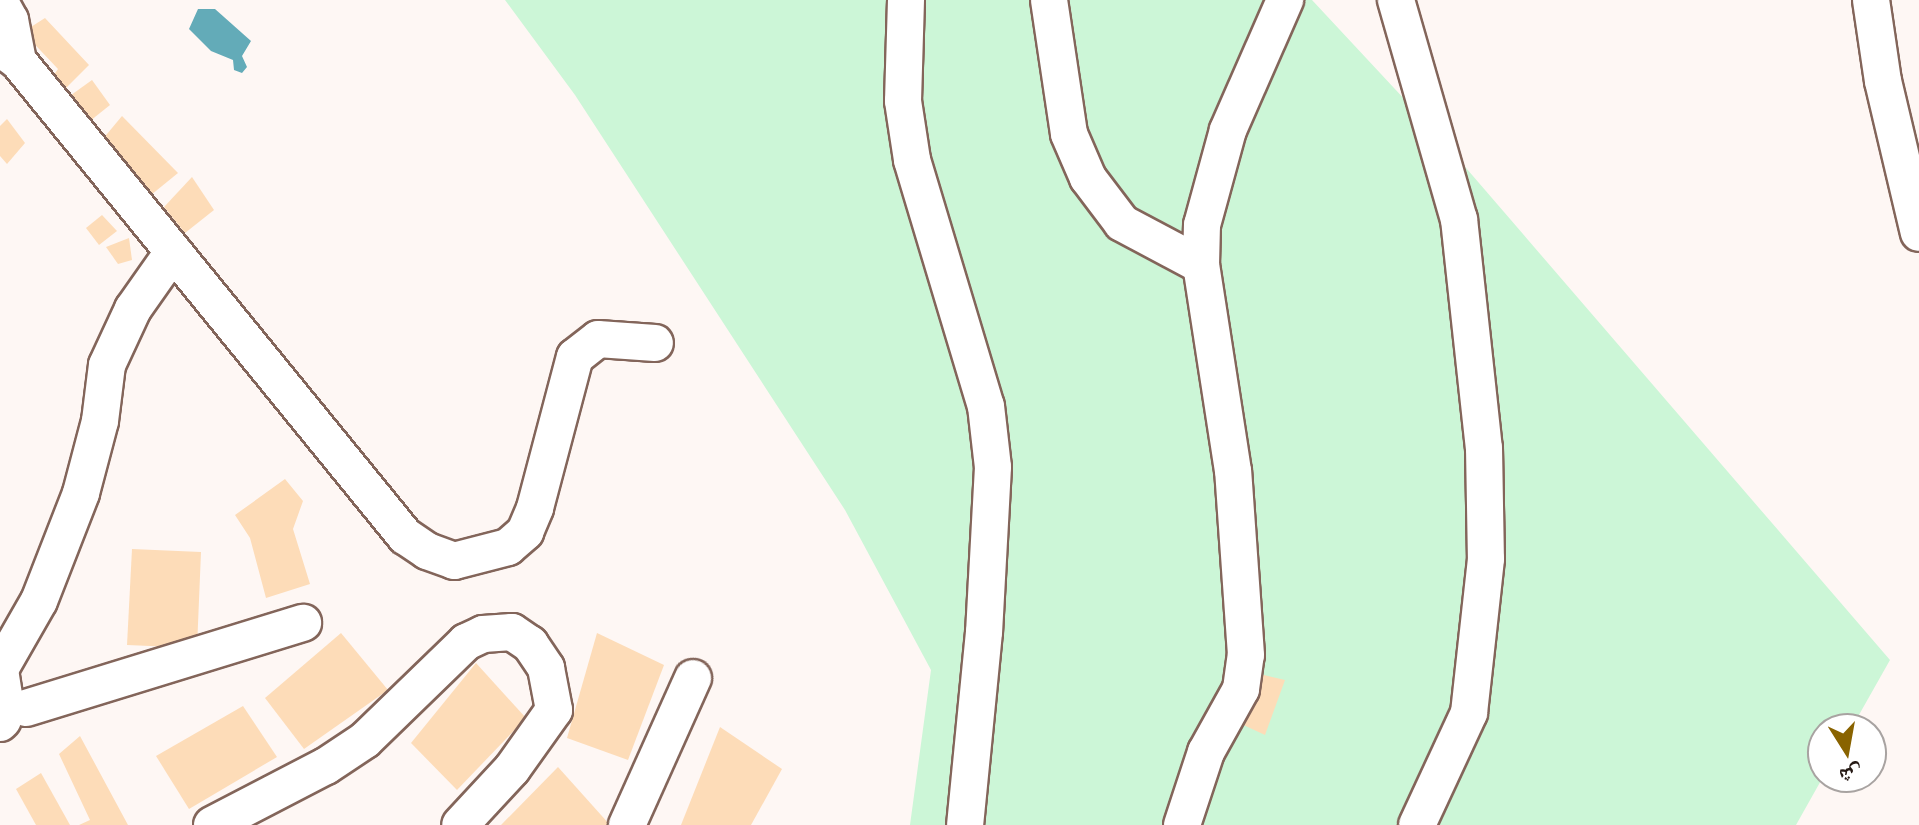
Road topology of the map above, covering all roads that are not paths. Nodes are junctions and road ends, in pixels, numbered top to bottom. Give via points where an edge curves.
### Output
1 (906, 0) edge
2 (1049, 0) edge
3 (1285, 0) edge
4 (1396, 0) edge
5 (1871, 0) edge
6 (0, 2) edge
7 (9, 54) edge
8 (1919, 233) edge
9 (173, 252) junction
10 (1201, 265) junction
11 (655, 343) dead end
12 (303, 623) dead end
13 (4, 654) edge
14 (693, 678) dead end
15 (6, 710) edge
16 (212, 825) edge
17 (460, 825) edge
18 (627, 825) edge
19 (965, 825) edge
20 (1182, 825) edge
21 (1417, 825) edge

1 - 19 street via 903,101 912,160 986,406 993,467 983,647
2 - 10 street via 1069,134 1088,178 1122,223
3 - 10 street via 1228,130 1202,225
4 - 21 street via 1459,219 1485,480 1486,559 1469,713
5 - 8 street via 1883,81
6 - 7 street via 10,20
7 - 9 street
9 - 11 street via 405,536 454,561 508,547 525,532 575,357 583,347 611,338
9 - 13 street via 133,309 107,365 100,421 81,493 39,601
10 - 20 street via 1233,471 1246,655 1241,689 1206,752
12 - 15 street
13 - 15 street via 0,669
14 - 18 street
16 - 17 street via 365,740 466,642 483,634 512,632 530,644 546,668 554,710 512,769

